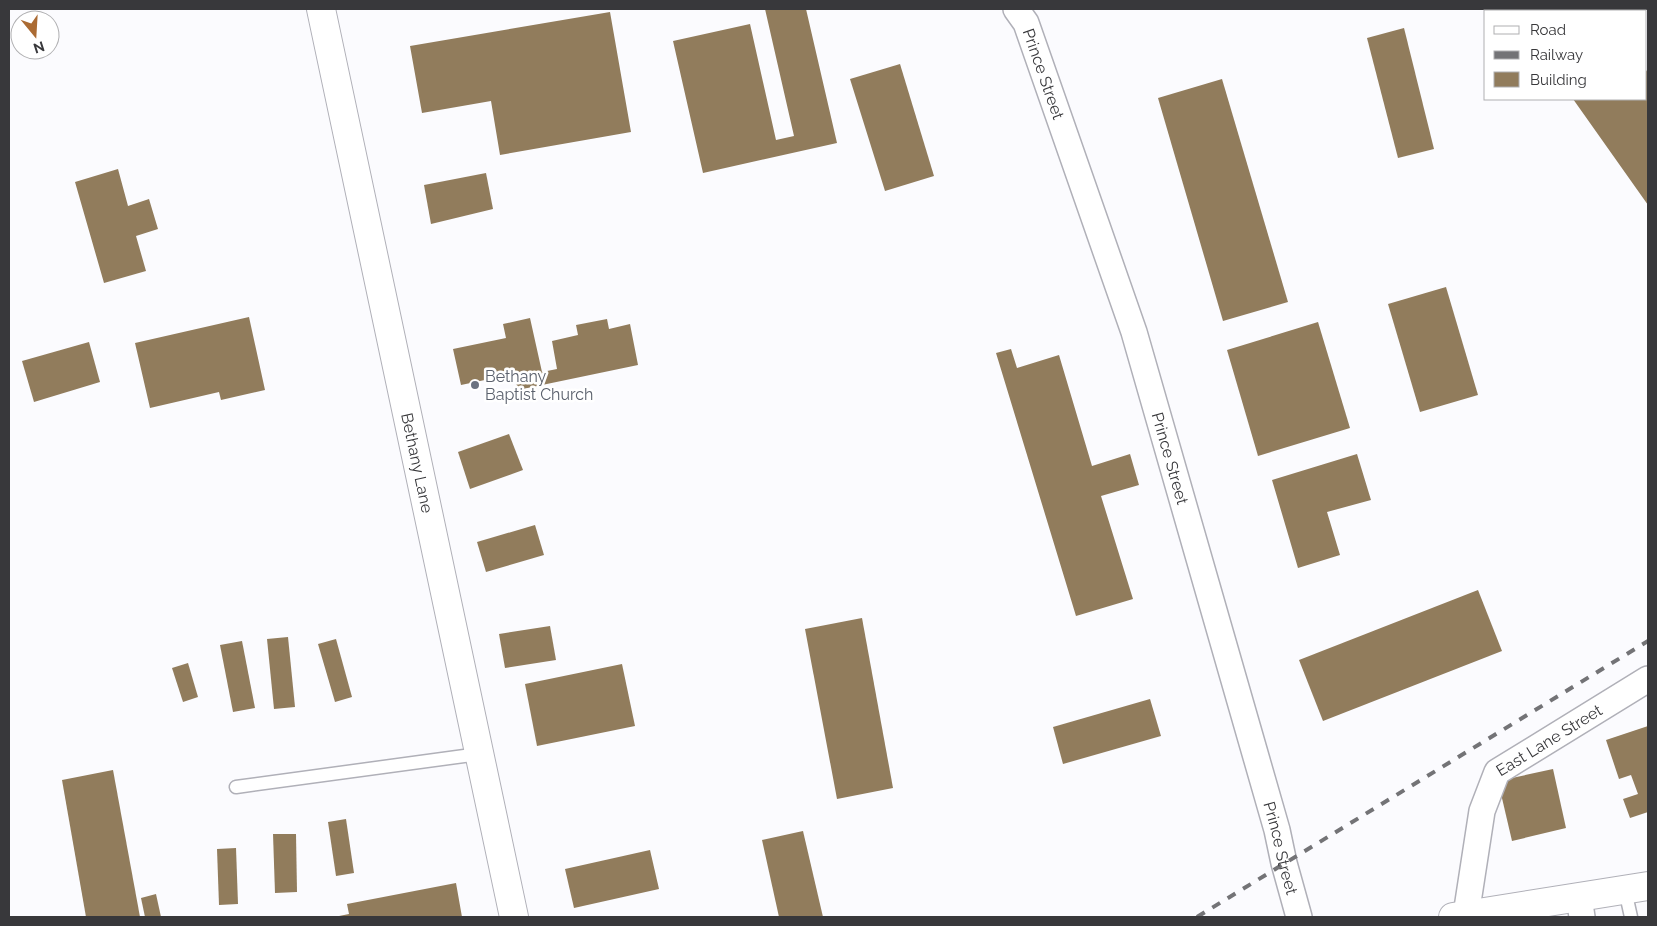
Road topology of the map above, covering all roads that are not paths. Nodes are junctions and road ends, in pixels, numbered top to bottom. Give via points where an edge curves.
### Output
1 (321, 9) edge
2 (1016, 9) edge
3 (1648, 679) edge
4 (480, 754) junction
5 (236, 786) dead end
6 (1636, 888) edge
7 (1581, 907) edge
8 (1459, 916) edge
9 (514, 917) edge
10 (1299, 917) edge
11 (1631, 917) edge

1 - 4 street, Bethany Lane
2 - 10 street, Prince Street via 1026,23 1134,332
3 - 8 street, East Lane Street via 1497,772 1482,811
4 - 5 lane
4 - 9 street, Bethany Lane
6 - 7 street
6 - 11 lane
7 - 8 street

